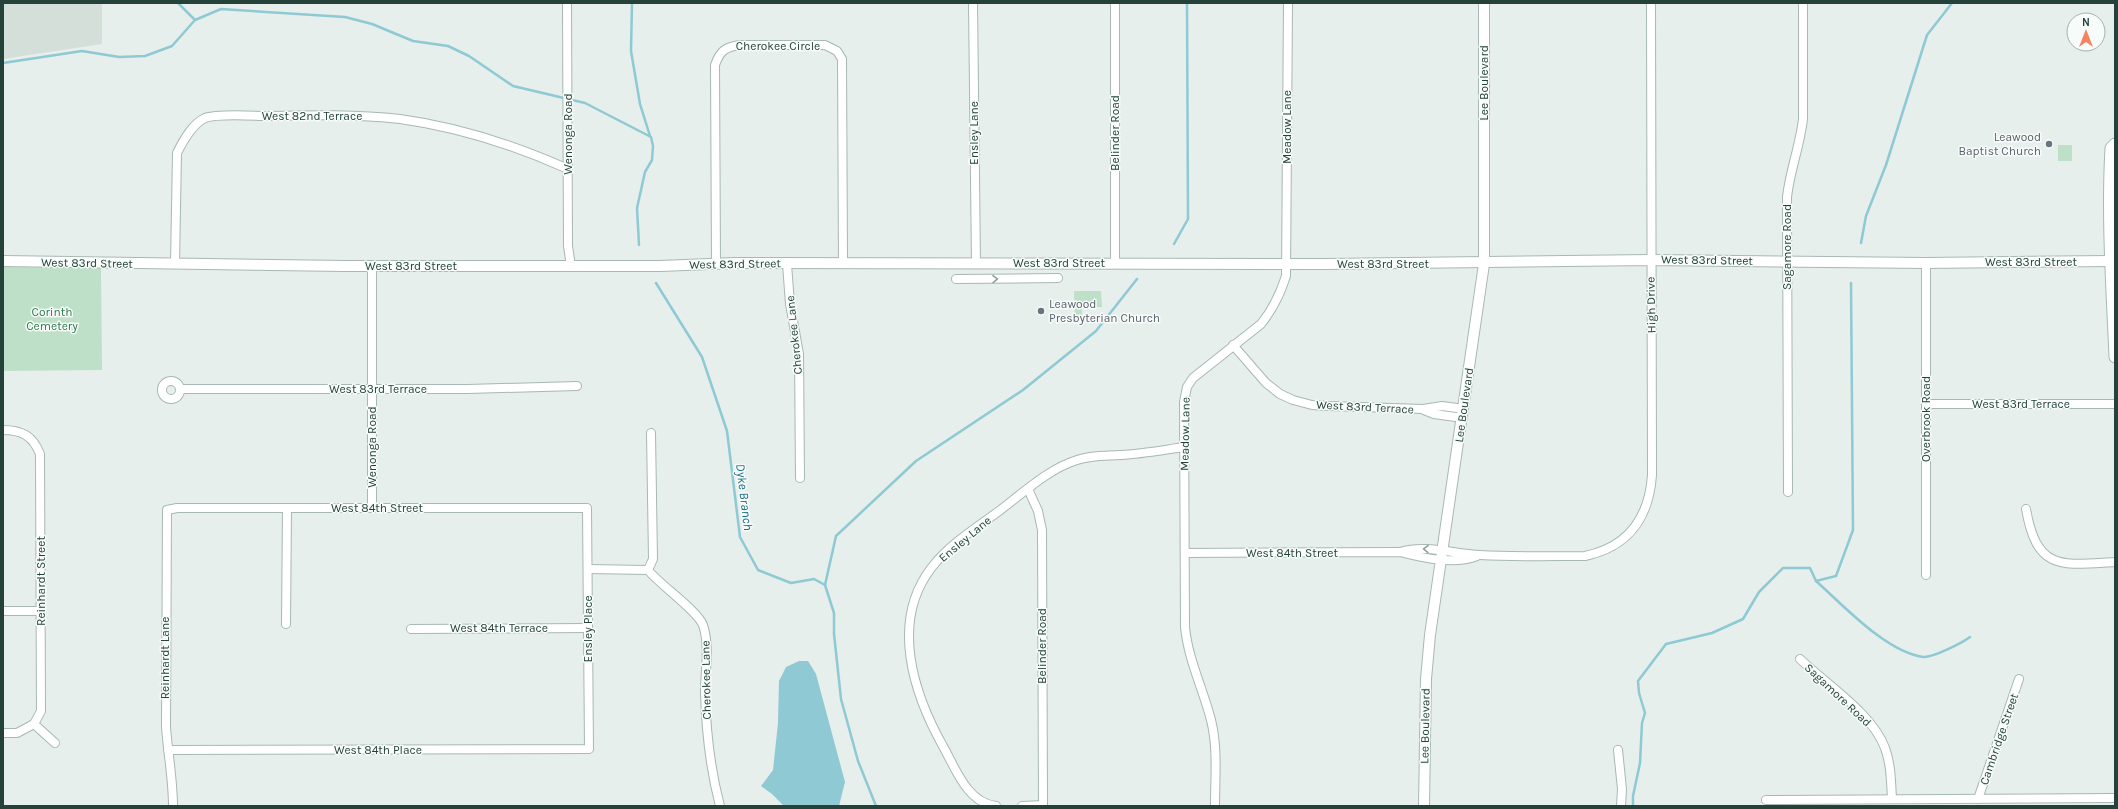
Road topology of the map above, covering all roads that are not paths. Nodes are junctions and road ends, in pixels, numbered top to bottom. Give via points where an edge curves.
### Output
1 (567, 3) edge
2 (973, 3) edge
3 (1115, 3) edge
4 (1288, 3) edge
5 (1484, 3) edge
6 (1651, 3) edge
7 (1803, 3) edge
8 (2115, 144) edge
9 (568, 168) junction
10 (1651, 260) junction
11 (1786, 261) junction
12 (2113, 261) edge
13 (3, 262) edge
14 (1926, 262) junction
15 (843, 263) junction
16 (976, 263) junction
17 (1115, 263) junction
18 (175, 264) junction
19 (716, 264) junction
20 (787, 264) junction
21 (1287, 264) junction
22 (1484, 264) junction
23 (372, 266) junction
24 (571, 266) junction
25 (1058, 278) dead end
26 (956, 279) dead end
27 (1233, 345) junction
28 (2115, 357) edge
29 (577, 386) dead end
30 (371, 388) junction
31 (180, 390) dead end
32 (1926, 404) junction
33 (2115, 404) edge
34 (1463, 413) junction
35 (3, 430) edge
36 (651, 433) dead end
37 (1184, 447) junction
38 (800, 478) dead end
39 (1028, 489) junction
40 (1788, 492) dead end
41 (372, 507) junction
42 (287, 508) junction
43 (587, 508) joint
44 (2026, 509) dead end
45 (167, 510) joint
46 (1184, 553) junction
47 (1442, 554) junction
48 (1592, 555) joint
49 (2115, 562) edge
50 (588, 569) junction
51 (648, 570) junction
52 (1926, 576) dead end
53 (3, 611) edge
54 (41, 611) junction
55 (286, 624) dead end
56 (588, 628) junction
57 (411, 629) dead end
58 (1800, 659) dead end
59 (2019, 679) dead end
60 (34, 724) junction
61 (3, 733) edge
62 (54, 743) dead end
63 (589, 749) joint
64 (168, 750) junction
65 (1618, 750) dead end
66 (2115, 798) edge
67 (1892, 799) junction
68 (1978, 799) junction
69 (1766, 800) dead end
70 (173, 806) edge
71 (720, 806) edge
72 (996, 806) edge
73 (1022, 806) edge
74 (1043, 806) edge
75 (1215, 806) edge
76 (1424, 806) edge
77 (1620, 806) edge

1 - 9 street, Wenonga Road
2 - 16 street, Ensley Lane
3 - 17 street, Belinder Road
4 - 21 street, Meadow Lane
5 - 22 street, Lee Boulevard
6 - 10 street, High Drive
7 - 11 street, Sagamore Road via 1803,119 1801,138 1789,182
8 - 12 main road via 2111,148 2110,168
9 - 18 street, West 82nd Terrace via 482,136 399,119 317,115 205,118 184,139 177,153
9 - 24 street, Wenonga Road via 568,246
10 - 11 street, West 83rd Street
10 - 22 street, West 83rd Street
10 - 48 street, High Drive via 1651,492 1641,518 1629,533 1615,545
11 - 14 street, West 83rd Street
11 - 40 street, Sagamore Road
12 - 14 street, West 83rd Street
12 - 28 main road
13 - 18 street, West 83rd Street
14 - 32 street, Overbrook Road
15 - 16 street, West 83rd Street
15 - 19 street, Cherokee Circle via 842,59 837,51 825,45 740,45 727,47 719,54 715,65
15 - 20 street, West 83rd Street
16 - 17 street, West 83rd Street
17 - 21 street, West 83rd Street
18 - 23 street, West 83rd Street
19 - 20 street, West 83rd Street
19 - 24 street, West 83rd Street
20 - 38 street, Cherokee Lane via 790,304 799,354
21 - 22 street, West 83rd Street
21 - 27 street, Meadow Lane via 1282,288 1270,313 1261,324
22 - 34 street, Lee Boulevard
23 - 24 street, West 83rd Street
23 - 30 street, Wenonga Road
26 -> 25 street
27 - 34 street, West 83rd Terrace via 1266,383 1293,400 1312,405 1423,409 1434,414
27 - 37 street, Meadow Lane via 1206,366 1187,387 1184,402
29 - 30 street, West 83rd Terrace
30 - 31 street, West 83rd Terrace
30 - 41 street, Wenonga Road
32 - 33 street, West 83rd Terrace
32 - 52 street, Overbrook Road
34 - 47 street, Lee Boulevard
35 - 54 street, Reinhardt Street via 24,432 32,438 40,454
36 - 51 street via 653,559
37 - 39 street, Ensley Lane via 1084,458 1054,470
37 - 46 street, Meadow Lane
39 - 72 street, Ensley Lane via 953,546 931,568 920,586 909,629 913,676 930,723 966,788 982,802
39 - 74 street, Belinder Road via 1038,511 1042,530
41 - 42 street, West 84th Street
41 - 43 street, West 84th Street
42 - 45 street, West 84th Street
42 - 55 street
43 - 50 street, Ensley Place
44 - 49 street via 2036,545 2050,558 2061,563
45 - 64 street, Reinhardt Lane
46 - 47 street, West 84th Street via 1400,552 1414,549
46 - 75 street, Meadow Lane via 1186,638 1211,720 1214,739
47 - 48 street, West 84th Street
47 - 76 street, Lee Boulevard via 1426,679
50 - 51 street
50 - 56 street, Ensley Place
51 - 71 street, Cherokee Lane via 656,581 703,624 706,640 707,737 710,764
53 - 54 street
54 - 60 street, Reinhardt Street via 41,711
56 - 57 street, West 84th Terrace
56 - 63 street, Ensley Place
58 - 67 street, Sagamore Road via 1866,718 1877,733 1885,748 1890,768
59 - 68 street, Cambridge Street
60 - 61 street via 17,733
60 - 62 street
63 - 64 street, West 84th Place
64 - 70 street, Reinhardt Lane
65 - 77 street
66 - 68 street
67 - 68 street
67 - 69 street
73 - 74 street

